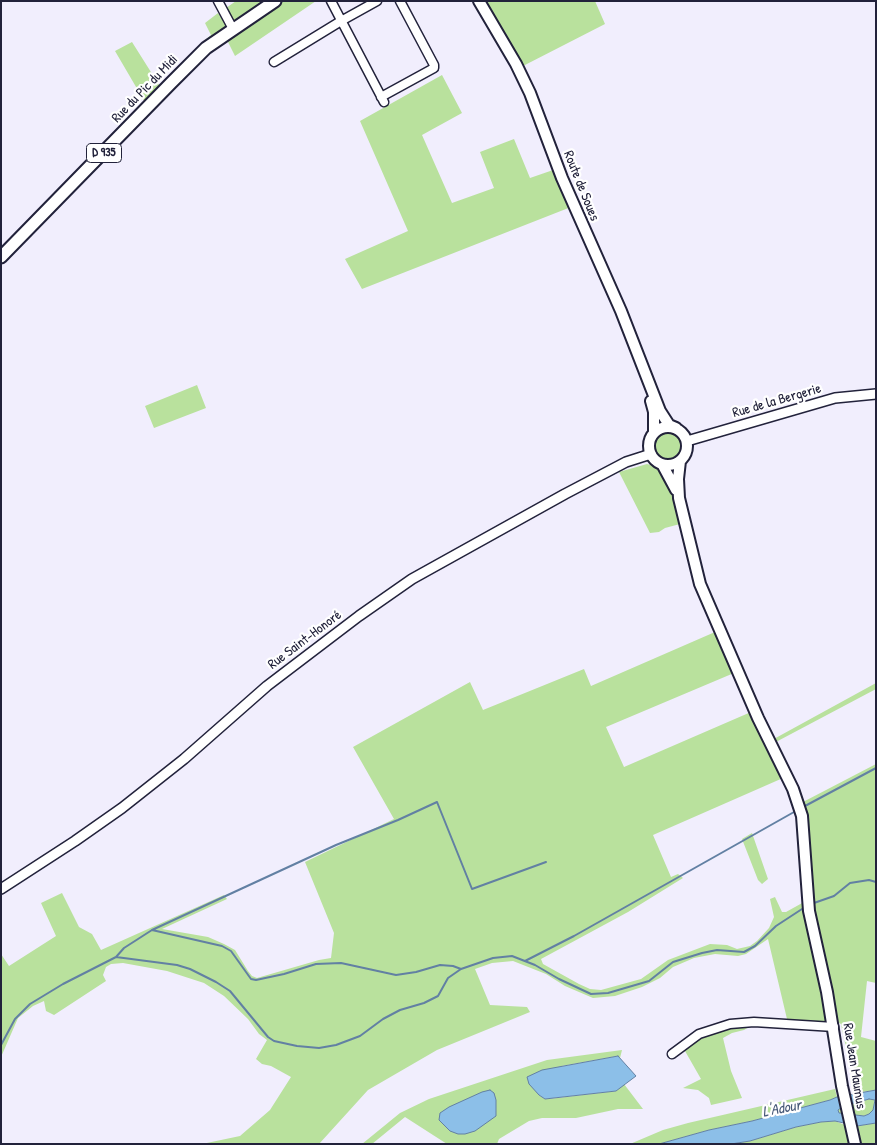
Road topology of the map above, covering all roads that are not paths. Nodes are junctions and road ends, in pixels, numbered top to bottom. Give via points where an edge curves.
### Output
1 (275, 1) edge
2 (331, 1) edge
3 (377, 1) edge
4 (400, 1) edge
5 (479, 1) edge
6 (222, 3) edge
7 (341, 21) junction
8 (233, 29) junction
9 (274, 62) dead end
10 (1, 257) edge
11 (650, 386) junction
12 (876, 394) edge
13 (676, 428) junction
14 (654, 433) junction
15 (687, 441) junction
16 (651, 454) junction
17 (680, 461) junction
18 (662, 464) junction
19 (679, 498) junction
20 (1, 889) edge
21 (834, 1027) junction
22 (672, 1054) dead end
23 (854, 1140) edge

1 - 8 main road, D 935
2 - 7 street
3 - 7 street
4 - 7 street via 434,68 383,100
5 - 11 main road, Route de Soues via 530,93
6 - 8 street
7 - 9 street
8 - 10 main road, Rue du Pic du Midi / D 935 via 206,48 170,83
11 - 13 main road, Route de Soues via 663,416
11 - 14 main road, Route de Soues
12 - 15 street, Rue de la Bergerie via 835,398
13 - 14 main road via 664,427
13 - 15 main road
14 - 16 main road via 650,439
15 - 17 main road via 687,450
16 - 18 main road
16 - 20 street, Rue Saint-Honoré via 626,462 412,579 268,686 122,808
17 - 18 main road
17 - 19 main road
18 - 19 main road
19 - 21 main road, Rue Jean Maumus via 700,584 758,718 793,789 802,816 806,897
21 - 22 street via 754,1022 730,1024 699,1034
21 - 23 main road, Rue Jean Maumus

